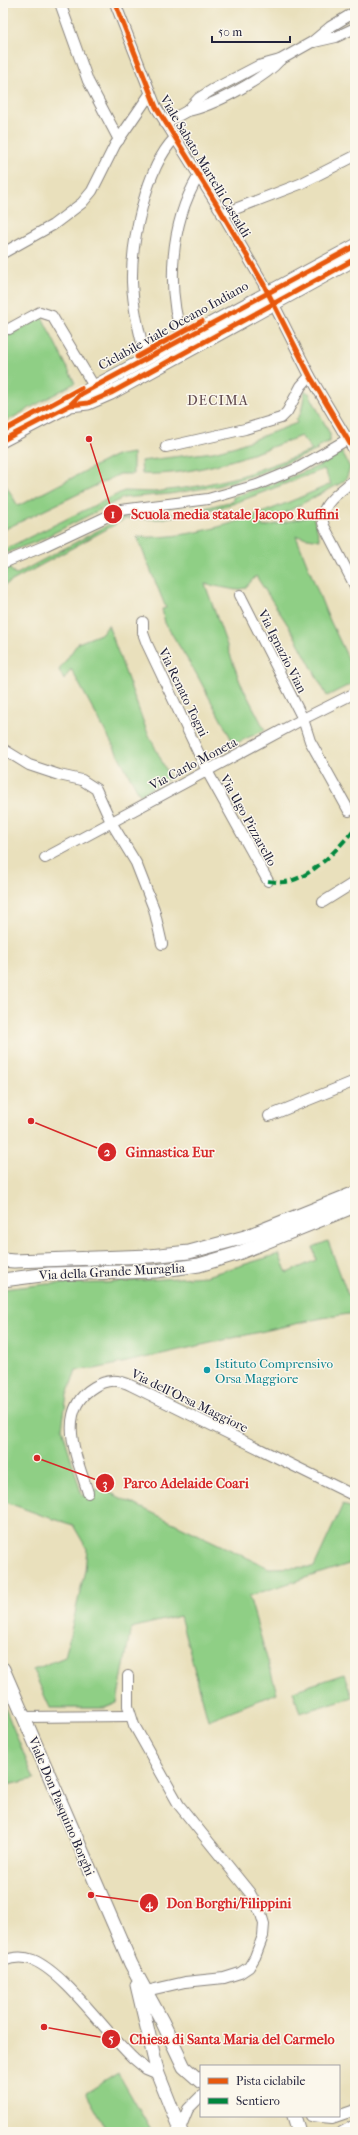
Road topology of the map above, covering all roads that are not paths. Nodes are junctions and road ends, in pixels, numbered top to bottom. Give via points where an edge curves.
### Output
1 (60, 3) edge
2 (117, 4) edge
3 (355, 12) edge
4 (355, 28) edge
5 (312, 42) junction
6 (150, 94) junction
7 (165, 123) junction
8 (174, 139) junction
9 (119, 140) junction
10 (355, 156) edge
11 (198, 177) junction
12 (222, 214) junction
13 (355, 246) edge
14 (3, 253) edge
15 (355, 259) edge
16 (271, 298) junction
17 (3, 329) edge
18 (183, 340) junction
19 (146, 360) junction
20 (310, 376) junction
21 (95, 388) junction
22 (70, 405) junction
23 (351, 437) edge
24 (3, 440) edge
25 (166, 446) dead end
26 (355, 452) edge
27 (355, 479) edge
28 (3, 562) edge
29 (355, 586) edge
30 (240, 595) dead end
31 (143, 622) dead end
32 (355, 693) edge
33 (303, 719) junction
34 (3, 749) edge
35 (207, 771) junction
36 (349, 811) dead end
37 (111, 822) junction
38 (44, 858) dead end
39 (268, 881) dead end
40 (355, 882) edge
41 (323, 902) dead end
42 (162, 944) dead end
43 (355, 1081) edge
44 (269, 1116) dead end
45 (355, 1193) edge
46 (355, 1206) edge
47 (3, 1260) edge
48 (3, 1280) edge
49 (88, 1493) dead end
50 (355, 1496) edge
51 (3, 1669) edge
52 (128, 1676) dead end
53 (130, 1716) junction
54 (23, 1717) junction
55 (3, 1961) edge
56 (131, 1964) junction
57 (146, 1991) junction
58 (165, 2027) junction
59 (149, 2031) junction
60 (158, 2074) junction
61 (200, 2081) edge
62 (200, 2097) edge
63 (355, 2110) edge
64 (340, 2116) edge
65 (294, 2117) edge
66 (355, 2125) edge
67 (180, 2131) edge
68 (299, 2132) edge
69 (342, 2132) edge

1 - 9 street via 88,81
2 - 6 street, Viale Sabato Martelli Castaldi
3 - 5 street via 334,24
4 - 5 street via 336,37
5 - 7 street via 280,60 266,74 204,108 187,111
6 - 7 street, Viale Sabato Martelli Castaldi
6 - 9 street
7 - 8 street, Viale Sabato Martelli Castaldi
8 - 11 street, Viale Sabato Martelli Castaldi
8 - 19 street via 160,157 152,174 134,255 134,297
9 - 14 street via 92,191 79,206 53,226
10 - 12 street via 300,184
11 - 12 street, Viale Sabato Martelli Castaldi
11 - 18 street via 182,216 175,254 175,300
12 - 16 street, Viale Sabato Martelli Castaldi
13 - 16 street
15 - 16 street
16 - 18 street
16 - 20 street, Viale Sabato Martelli Castaldi
16 - 22 street via 111,393 88,403
17 - 21 street via 12,328 40,312 52,316
18 - 19 street
19 - 21 street
20 - 23 street, Viale Sabato Martelli Castaldi
20 - 25 street via 281,418
21 - 22 street via 81,394
22 - 24 street
23 - 26 street, Viale Sabato Martelli Castaldi
23 - 28 street via 298,468 262,484 208,499 121,510 42,547
27 - 29 street via 326,505 322,518
30 - 33 street, Via Ignazio Vian
31 - 35 street, Via Renato Togni via 148,644
32 - 33 street, Via Carlo Moneta
33 - 35 street, Via Carlo Moneta
33 - 36 street, Via Ignazio Vian via 310,741
34 - 37 street via 34,767 82,780 90,785 98,792
35 - 37 street, Via Carlo Moneta
35 - 39 street, Via Ugo Pizzarello
37 - 38 street, Via Carlo Moneta
37 - 42 street via 136,863 154,909
40 - 41 street
43 - 44 street
45 - 47 street, Via della Grande Muraglia via 245,1237 189,1252 14,1262
46 - 48 street, Via della Grande Muraglia via 236,1254 199,1265 156,1271 49,1274
49 - 50 street, Via dell'Orsa Maggiore via 72,1445 73,1417 79,1402 87,1392 100,1384 115,1381 132,1386
51 - 54 street, Viale Don Pasquino Borghi
52 - 53 street
53 - 54 street
53 - 57 street via 175,1798 250,1893 264,1924 256,1957 249,1967 240,1973
54 - 56 street, Viale Don Pasquino Borghi
55 - 60 street via 23,1957 47,1968 134,2059 146,2069
56 - 57 street, Viale Don Pasquino Borghi
56 - 59 street, Viale Don Pasquino Borghi
57 - 58 street, Viale Don Pasquino Borghi
58 - 59 street
58 - 61 street, Viale Don Pasquino Borghi via 184,2067
59 - 60 street, Viale Don Pasquino Borghi
60 - 67 street, Viale Don Pasquino Borghi
62 - 67 street via 188,2109
63 - 64 street
65 - 68 street
66 - 69 street

